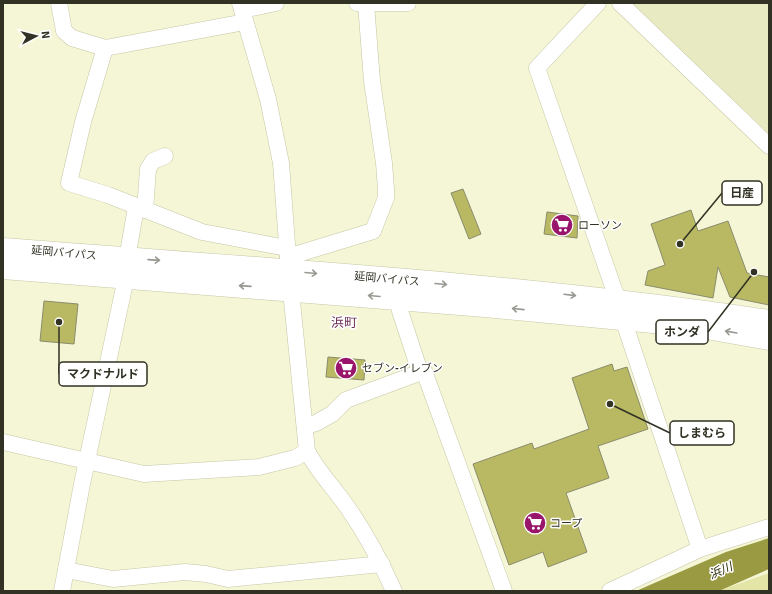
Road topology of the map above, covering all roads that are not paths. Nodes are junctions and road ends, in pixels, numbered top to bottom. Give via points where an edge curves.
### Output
1 (59, 3) edge
2 (276, 3) edge
3 (408, 3) edge
4 (598, 3) edge
5 (620, 3) edge
6 (362, 4) edge
7 (242, 12) edge
8 (105, 48) junction
9 (769, 146) edge
10 (165, 156) dead end
11 (141, 208) junction
12 (3, 248) edge
13 (289, 266) junction
14 (3, 268) edge
15 (127, 268) junction
16 (401, 298) junction
17 (620, 310) junction
18 (769, 321) edge
19 (769, 339) edge
20 (420, 372) junction
21 (305, 426) junction
22 (3, 442) edge
23 (308, 451) junction
24 (88, 460) junction
25 (769, 527) edge
26 (700, 549) junction
27 (382, 564) junction
28 (66, 570) junction
29 (62, 591) edge
30 (394, 591) edge
31 (504, 591) edge
32 (610, 591) edge

1 - 8 street via 64,31 72,38
2 - 7 street
3 - 6 street
4 - 17 street via 538,68
5 - 9 street
6 - 13 street via 384,164 386,198 373,231
7 - 8 street
7 - 13 street via 268,99 281,163
8 - 11 street via 83,122 69,183
10 - 11 street via 153,160 148,169
11 - 13 street
11 - 15 street
12 - 15 highway, 延岡バイパス
13 - 15 highway, 延岡バイパス
16 -> 13 highway, 延岡バイパス
13 -> 17 highway, 延岡バイパス via 564,295
13 - 21 street
14 - 15 highway, 延岡バイパス
15 - 24 street
17 -> 16 highway, 延岡バイパス
16 - 20 street via 400,311
17 - 18 highway, 延岡バイパス
19 -> 17 highway, 延岡バイパス
17 - 26 street
20 - 21 street via 346,400 332,414
20 - 31 street via 424,370
21 - 23 street
22 - 24 street
23 - 24 street via 294,458 259,466 144,474
23 - 27 street via 348,508
24 - 28 street
25 - 26 street
26 - 32 street
27 - 28 street via 228,579 185,572 113,579
27 - 30 street
28 - 29 street

